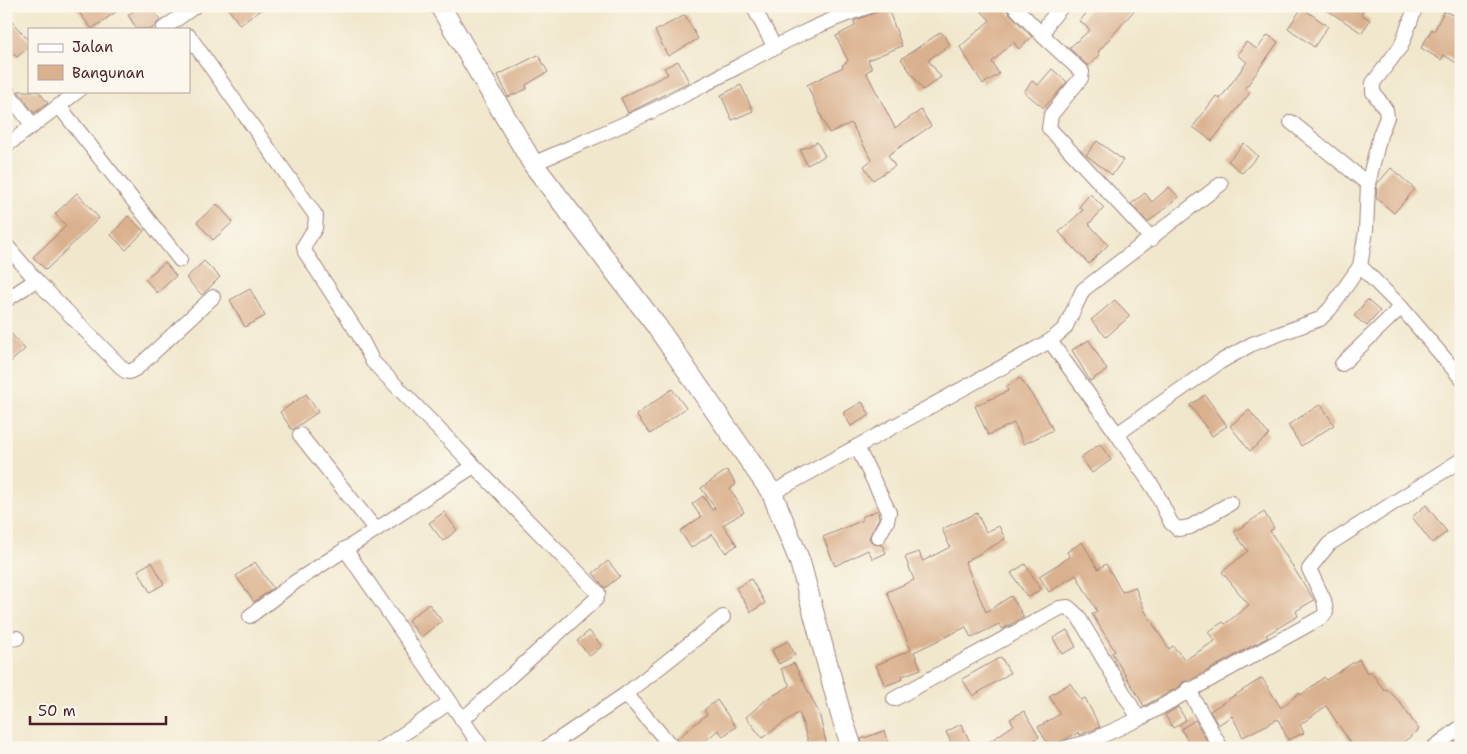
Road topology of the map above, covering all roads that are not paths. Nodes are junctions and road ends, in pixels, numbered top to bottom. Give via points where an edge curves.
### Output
1 (440, 6) edge
2 (753, 6) edge
3 (870, 6) edge
4 (1014, 6) edge
5 (1062, 6) edge
6 (1416, 6) edge
7 (184, 15) edge
8 (165, 28) edge
9 (1043, 36) junction
10 (190, 37) edge
11 (776, 48) junction
12 (6, 90) edge
13 (77, 92) edge
14 (60, 106) junction
15 (1290, 122) dead end
16 (33, 126) junction
17 (6, 146) edge
18 (533, 164) junction
19 (1221, 184) dead end
20 (1368, 184) junction
21 (1152, 239) junction
22 (6, 245) edge
23 (180, 260) dead end
24 (1360, 266) junction
25 (36, 280) junction
26 (213, 297) dead end
27 (6, 300) edge
28 (1401, 307) junction
29 (1050, 341) junction
30 (1342, 364) dead end
31 (1460, 377) edge
32 (1117, 434) junction
33 (300, 435) dead end
34 (857, 446) junction
35 (1461, 460) edge
36 (474, 466) junction
37 (772, 493) junction
38 (1231, 503) dead end
39 (376, 530) junction
40 (878, 537) dead end
41 (345, 549) junction
42 (250, 616) dead end
43 (723, 617) dead end
44 (1188, 689) junction
45 (626, 694) junction
46 (894, 699) dead end
47 (450, 702) junction
48 (1139, 719) junction
49 (462, 720) junction
50 (1461, 727) edge
51 (383, 748) edge
52 (482, 748) edge
53 (546, 748) edge
54 (673, 748) edge
55 (852, 748) edge
56 (1065, 748) edge
57 (1222, 748) edge
58 (1433, 748) edge

1 - 18 street
2 - 11 street
3 - 11 street
4 - 9 street
5 - 9 street via 1048,23
6 - 20 street via 1401,46 1373,83 1373,92 1387,116
7 - 8 street
9 - 21 street via 1082,74 1051,115 1049,128
10 - 36 street via 316,216 316,228 304,246 309,262 359,335 373,362
11 - 18 street via 686,95
12 - 16 street
13 - 14 street
14 - 16 street
14 - 23 street
15 - 20 street
16 - 17 street
18 - 37 street via 655,324
19 - 21 street
20 - 24 street via 1366,231
21 - 29 street via 1083,290 1065,328
22 - 25 street
24 - 28 street
24 - 32 street via 1330,310 1320,319 1252,344 1220,362
25 - 26 street via 118,366 129,372
25 - 27 street
28 - 30 street
28 - 31 street
29 - 32 street
29 - 34 street
32 - 38 street via 1155,490 1171,523 1178,529 1190,527
33 - 39 street
34 - 37 street
34 - 40 street via 889,512
35 - 44 street via 1329,544 1309,569 1324,600 1326,612 1322,617
36 - 39 street
36 - 49 street via 592,586 598,596
37 - 55 street via 800,562
39 - 41 street
41 - 42 street
41 - 47 street
43 - 45 street
44 - 48 street
44 - 57 street
45 - 53 street
45 - 54 street
46 - 48 street via 1060,608 1068,607 1078,616
47 - 49 street
47 - 51 street
48 - 56 street via 1088,742
49 - 52 street
50 - 58 street

